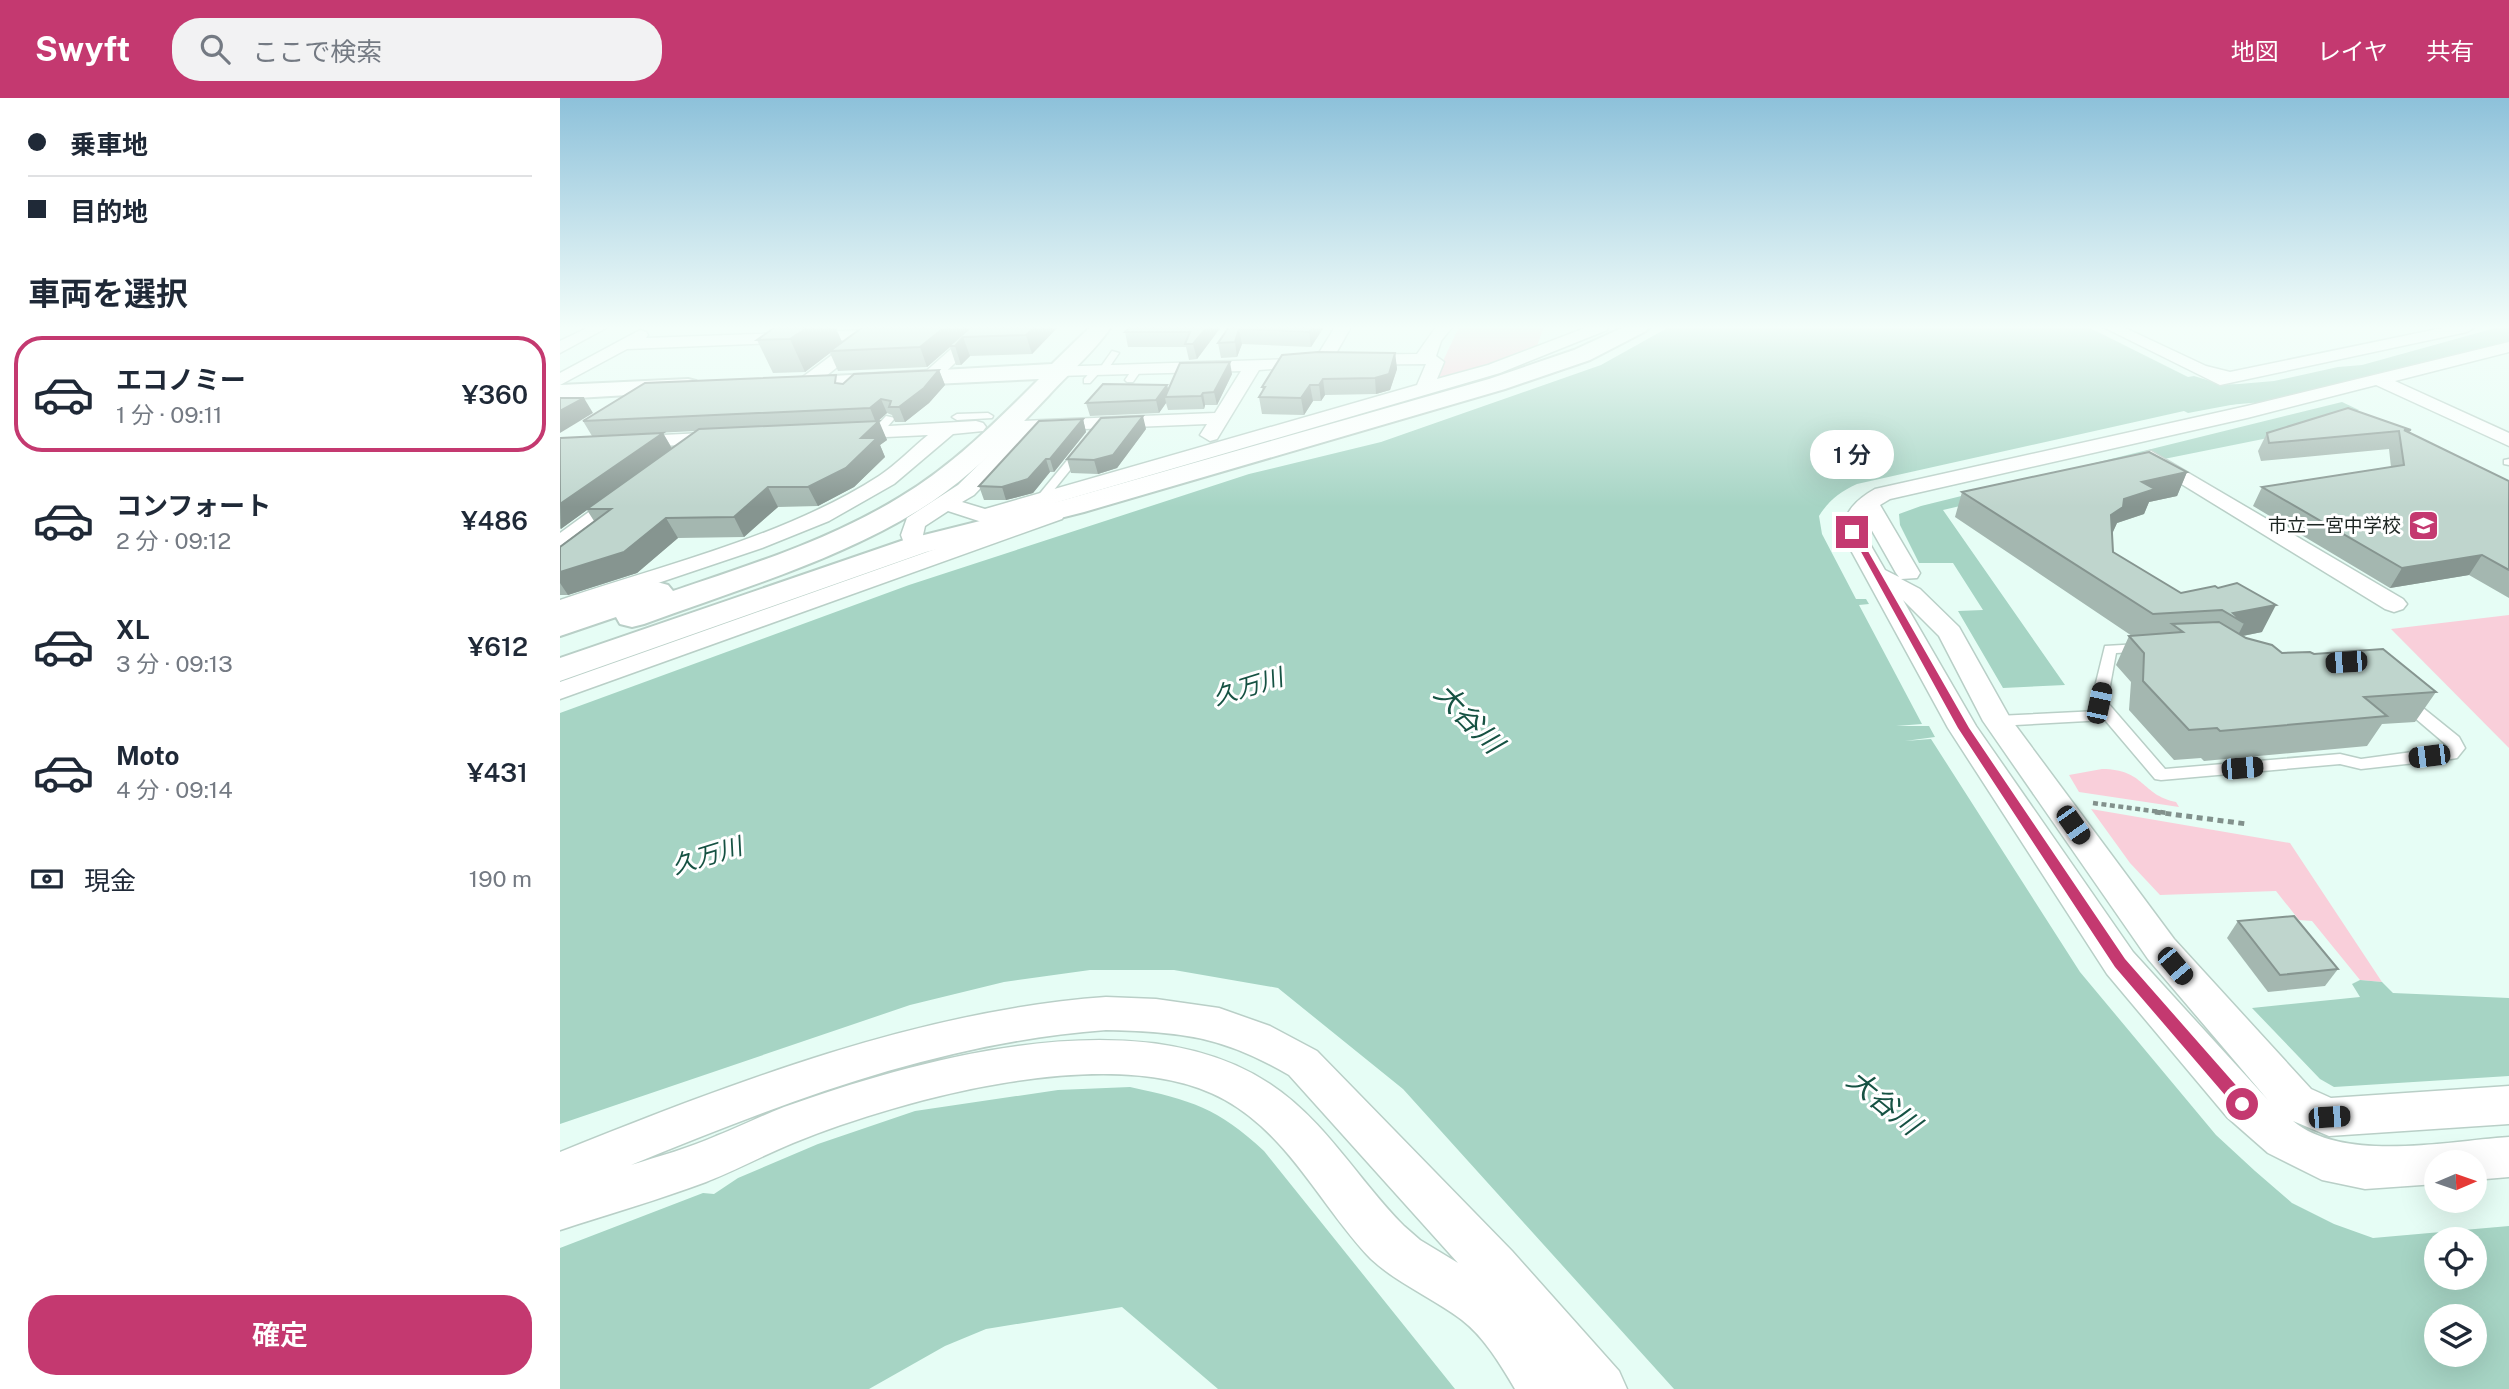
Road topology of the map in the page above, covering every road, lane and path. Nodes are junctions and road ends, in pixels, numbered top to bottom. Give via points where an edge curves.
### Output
1 (653, 387) edge
2 (1032, 387) edge
3 (1239, 387) edge
4 (1486, 387) edge
5 (2237, 387) edge
6 (2344, 387) edge
7 (2394, 387) edge
8 (1424, 388) edge
9 (2274, 405) junction
10 (619, 408) edge
11 (1220, 418) junction
12 (596, 423) edge
13 (1000, 423) junction
14 (1095, 432) junction
15 (824, 434) edge
16 (744, 437) edge
17 (704, 439) junction
18 (2124, 440) junction
19 (2509, 440) edge
20 (560, 445) edge
21 (1200, 452) junction
22 (671, 463) edge
23 (648, 480) edge
24 (1041, 499) junction
25 (947, 504) junction
26 (1073, 506) junction
27 (560, 544) edge
28 (915, 546) junction
29 (1892, 574) junction
30 (2394, 604) dead end
31 (560, 608) edge
32 (560, 626) edge
33 (560, 644) edge
34 (560, 670) edge
35 (560, 691) edge
36 (2107, 715) junction
37 (1997, 721) junction
38 (2054, 798) junction
39 (2247, 824) dead end
40 (2509, 1105) edge
41 (2509, 1157) edge
42 (2487, 1159) edge
43 (2424, 1164) edge
44 (560, 1172) edge
45 (560, 1208) edge
46 (1544, 1389) edge
47 (1601, 1389) edge

1 - 10 street
2 - 13 street
3 - 11 street
4 - 26 street
5 - 9 street
6 - 9 street
7 - 19 street
8 - 21 street
9 - 18 street
11 - 14 street
11 - 21 street
12 - 20 street
13 - 14 street
13 - 15 street via 884,425
13 - 25 street via 966,490
13 - 31 street via 821,516
13 - 32 street via 906,489 856,517 794,544
13 - 33 street via 944,480 885,517 796,556
14 - 24 lane
16 - 17 street
17 - 20 street
17 - 22 street
18 - 29 street via 1883,494 1867,502 1854,520 1852,532
18 - 30 street
21 - 24 street
23 - 27 street
24 - 25 street via 985,516
25 - 28 street via 915,523
26 - 28 street
26 - 35 street via 1003,535
28 - 34 street
29 - 37 street via 1950,633
29 - 43 street via 1963,728 2120,963 2242,1104 2283,1139 2322,1158 2365,1168
36 - 36 lane via 2161,775 2340,759 2361,764 2452,754 2457,748 2366,668 2346,662 2261,668 2229,659 2209,644 2110,649 2099,703
36 - 37 lane
37 - 38 street
38 - 39 path
38 - 40 street via 2161,948 2295,1102 2329,1117
41 - 42 street
44 - 47 street via 735,1104 895,1051 968,1033 1034,1020 1104,1014 1207,1022 1271,1044 1303,1063
45 - 46 street via 724,1154 791,1124 927,1084 1058,1059 1154,1060 1188,1066 1240,1087 1286,1122 1393,1249 1491,1312

